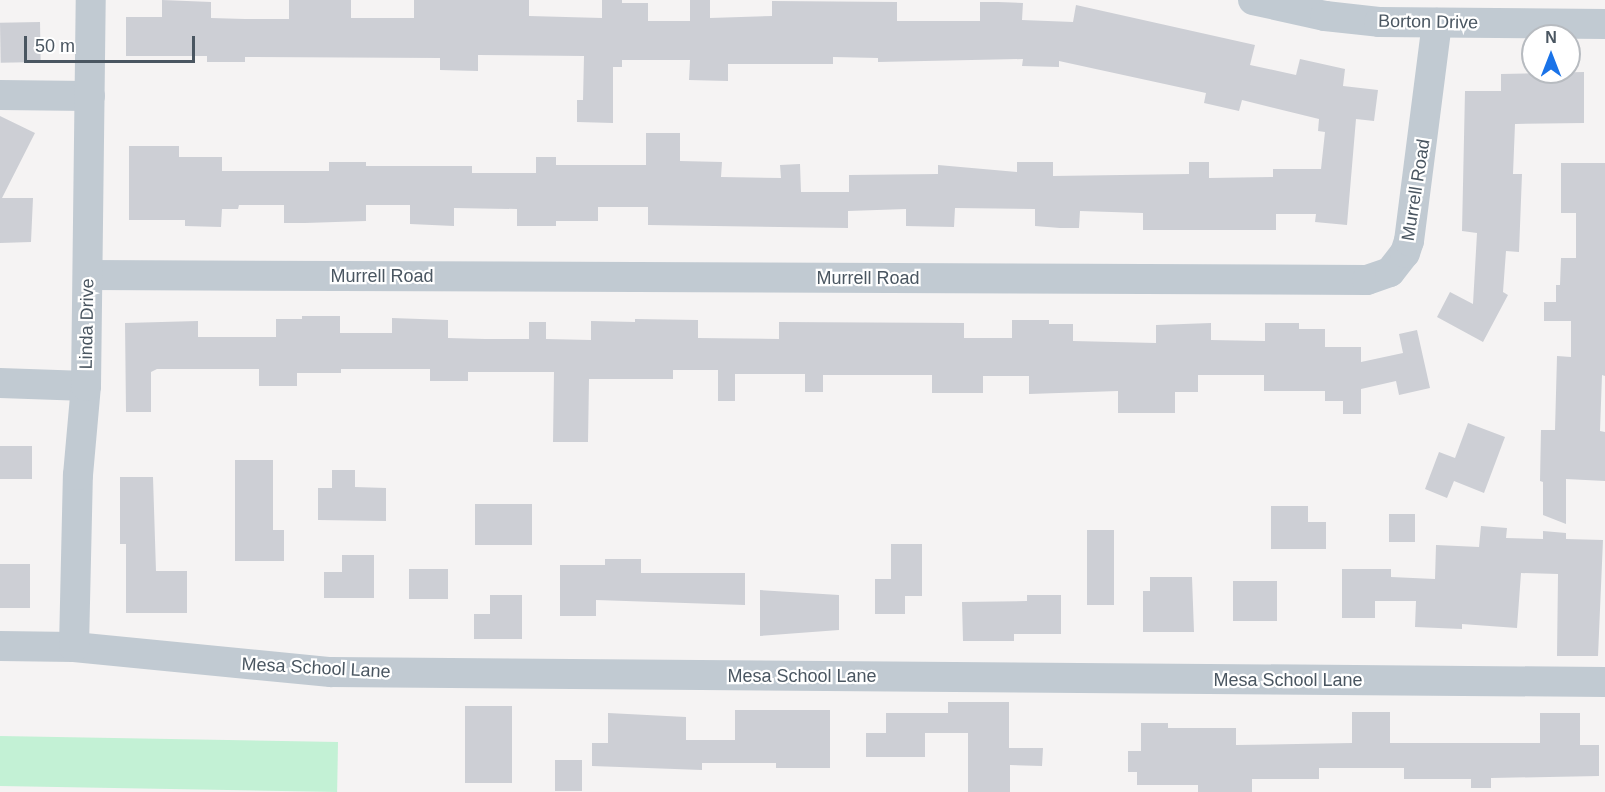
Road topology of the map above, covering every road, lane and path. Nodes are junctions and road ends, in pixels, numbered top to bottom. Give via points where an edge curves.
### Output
1 (91, 0) edge
2 (1253, 0) edge
3 (1437, 23) junction
4 (1605, 24) edge
5 (0, 95) edge
6 (90, 96) junction
7 (88, 275) junction
8 (0, 383) edge
9 (86, 386) junction
10 (0, 646) edge
11 (74, 647) junction
12 (1605, 682) edge

1 - 6 street, Linda Drive
2 - 3 street, Borton Drive via 1325,16
3 - 4 street, Borton Drive
3 - 7 street, Murrell Road via 1409,241 1390,272 1367,280
5 - 6 street
6 - 7 street, Linda Drive
7 - 9 street, Linda Drive
8 - 9 street
9 - 11 street, Linda Drive via 78,475
10 - 11 street, Mesa School Lane
11 - 12 street, Mesa School Lane via 331,672

